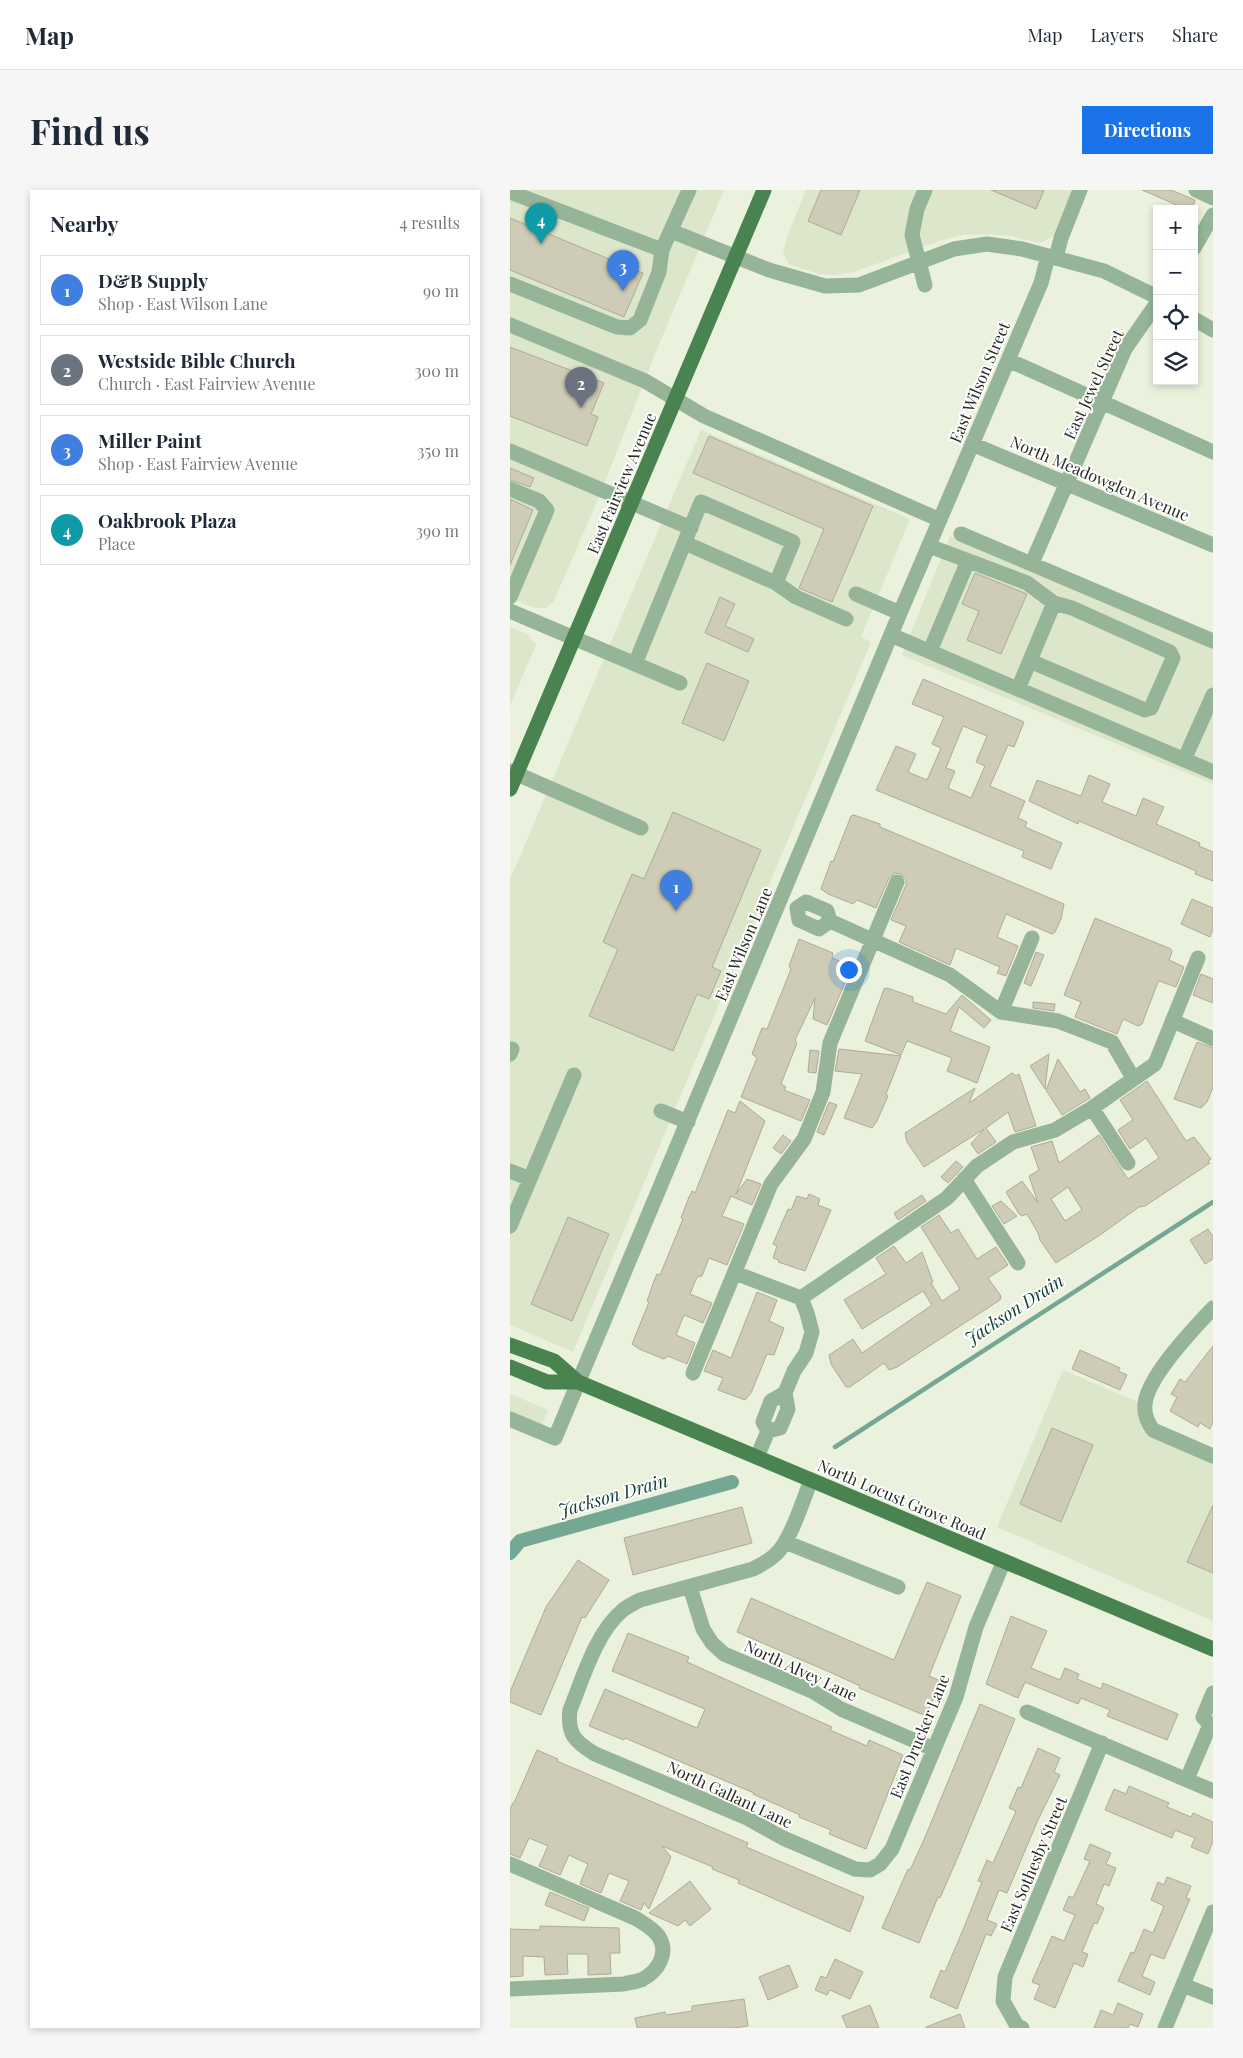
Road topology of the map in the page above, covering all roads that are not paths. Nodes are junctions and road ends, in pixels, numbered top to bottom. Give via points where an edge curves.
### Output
1 (689, 190) edge
2 (764, 190) edge
3 (925, 190) edge
4 (1080, 190) edge
5 (1196, 190) edge
6 (515, 192) edge
7 (1213, 198) edge
8 (1213, 215) edge
9 (671, 231) junction
10 (1198, 241) edge
11 (662, 250) junction
12 (735, 257) junction
13 (1052, 257) junction
14 (919, 262) junction
15 (510, 284) edge
16 (925, 285) dead end
17 (1153, 295) edge
18 (1153, 309) edge
19 (1198, 321) edge
20 (510, 325) edge
21 (1213, 330) edge
22 (1008, 360) junction
23 (675, 400) junction
24 (1103, 401) junction
25 (972, 444) junction
26 (510, 451) edge
27 (1213, 452) edge
28 (1068, 483) junction
29 (510, 489) edge
30 (632, 504) junction
31 (940, 520) junction
32 (691, 528) junction
33 (961, 534) dead end
34 (686, 543) junction
35 (1213, 545) edge
36 (929, 546) junction
37 (968, 561) junction
38 (1032, 563) junction
39 (776, 583) junction
40 (512, 589) edge
41 (856, 594) dead end
42 (1054, 603) junction
43 (510, 611) edge
44 (900, 613) junction
45 (846, 619) dead end
46 (891, 635) junction
47 (574, 638) junction
48 (1213, 641) edge
49 (930, 651) junction
50 (1030, 661) junction
51 (635, 664) junction
52 (680, 683) dead end
53 (1018, 689) junction
54 (1213, 695) edge
55 (1184, 760) junction
56 (513, 772) edge
57 (1213, 772) edge
58 (510, 789) edge
59 (641, 828) dead end
60 (897, 882) dead end
61 (780, 902) junction
62 (1032, 938) dead end
63 (872, 940) junction
64 (1198, 958) dead end
65 (1001, 1012) junction
66 (1173, 1021) junction
67 (1213, 1039) edge
68 (574, 1075) dead end
69 (1133, 1078) junction
70 (1092, 1108) junction
71 (662, 1112) dead end
72 (688, 1122) junction
73 (1128, 1163) dead end
74 (510, 1171) edge
75 (530, 1179) junction
76 (964, 1179) junction
77 (510, 1226) edge
78 (1018, 1263) dead end
79 (735, 1273) junction
80 (801, 1298) junction
81 (1213, 1308) edge
82 (510, 1344) edge
83 (510, 1367) edge
84 (693, 1373) dead end
85 (578, 1382) junction
86 (510, 1419) edge
87 (1213, 1456) edge
88 (757, 1457) junction
89 (811, 1480) junction
90 (785, 1542) junction
91 (1004, 1561) junction
92 (690, 1587) junction
93 (898, 1588) dead end
94 (1213, 1648) edge
95 (1213, 1693) edge
96 (1027, 1712) dead end
97 (1211, 1726) edge
98 (1102, 1743) junction
99 (934, 1749) junction
100 (1187, 1779) junction
101 (1213, 1791) edge
102 (510, 1864) edge
103 (880, 1864) joint
104 (1213, 1912) edge
105 (1183, 1985) junction
106 (510, 1989) edge
107 (1213, 1997) edge
108 (1022, 2028) edge
109 (1165, 2028) edge

1 - 9 street
2 - 12 main road, East Fairview Avenue
3 - 14 street via 912,235
4 - 13 street, East Wilson Street
5 - 7 street
6 - 11 street
8 - 10 street
9 - 11 street
9 - 12 street
11 - 15 street via 659,272 640,320 630,328 617,327
12 - 14 street via 825,286 859,284
12 - 23 main road, East Fairview Avenue
13 - 14 street via 986,244 954,249
13 - 17 street via 1104,271
13 - 22 street, East Wilson Street
14 - 16 street
18 - 24 street, East Jewel Street via 1125,349
19 - 21 street
20 - 23 street via 645,381
22 - 24 street
22 - 25 street, East Wilson Street
23 - 30 main road, East Fairview Avenue
23 - 31 street via 704,416
24 - 27 street
24 - 28 street, East Jewel Street
25 - 28 street, North Meadowglen Avenue
25 - 31 street, East Wilson Street
26 - 30 street
28 - 35 street, North Meadowglen Avenue
28 - 38 street, East Jewel Street
29 - 40 street via 539,501 547,510
30 - 32 street
30 - 47 main road, East Fairview Avenue
31 - 36 street, East Wilson Lane
32 - 34 street
32 - 39 street via 701,502 793,542
33 - 38 street
34 - 39 street
34 - 51 street
36 - 37 street
36 - 44 street, East Wilson Lane
37 - 42 street via 1027,584
37 - 49 street
38 - 48 street
39 - 45 street via 796,597
41 - 44 street
42 - 50 street
42 - 50 street via 1170,652 1173,658 1151,708 1145,710
43 - 47 street
44 - 46 street, East Wilson Lane
46 - 49 street
46 - 61 street, East Wilson Lane
47 - 51 street
47 - 56 main road, East Fairview Avenue
49 - 53 street
50 - 53 street
51 - 52 street
53 - 55 street
54 - 55 street
55 - 57 street
56 - 58 main road, East Fairview Avenue
56 - 59 street
60 - 63 street
61 - 63 street via 797,908 798,920 820,929 830,921
61 - 72 street, East Wilson Lane
62 - 65 street
63 - 65 street via 950,975
63 - 79 street via 830,1043 823,1092 804,1139 771,1184
64 - 66 street
65 - 69 street via 1058,1021 1112,1042
66 - 67 street
66 - 69 street via 1155,1064
68 - 75 street
69 - 70 street
70 - 73 street
70 - 76 street via 1055,1130 1012,1142
71 - 72 street
72 - 85 street, East Wilson Lane
74 - 75 street
75 - 77 street
76 - 78 street
76 - 80 street via 947,1198
79 - 80 street
79 - 84 street
80 - 88 street via 812,1332 806,1353 785,1393 771,1401 763,1422 768,1431
81 - 87 street via 1188,1335 1146,1397 1149,1424 1160,1434
82 - 85 main road, North Locust Grove Road via 554,1361
83 - 85 main road, North Locust Grove Road via 547,1382
85 - 86 street, East Wilson Lane via 555,1438
85 - 88 main road, North Locust Grove Road
88 - 89 main road, North Locust Grove Road
89 - 90 street
89 - 91 main road, North Locust Grove Road
90 - 92 street via 777,1554 753,1569
90 - 93 street
91 - 94 main road, North Locust Grove Road
91 - 99 street, East Drucker Lane via 976,1627 956,1697
92 - 99 street, North Alvey Lane via 703,1629 724,1654 812,1691 841,1709
92 - 103 street, North Gallant Lane via 640,1600 611,1621 570,1710 572,1734 580,1745 595,1754 745,1816 783,1838 846,1865 870,1870
95 - 97 street via 1203,1717
96 - 98 street
97 - 100 street
98 - 100 street
98 - 108 street, East Sothesby Street via 1005,1977 1003,2001 1017,2026
99 - 103 street, East Drucker Lane via 892,1849
100 - 101 street
102 - 106 street via 635,1918 659,1937 663,1948 656,1970 642,1980 624,1984
104 - 105 street
105 - 107 street
105 - 109 street

